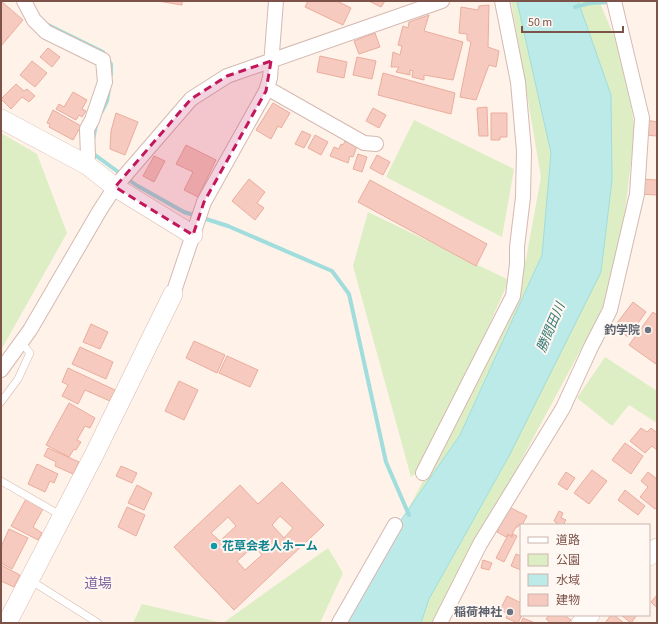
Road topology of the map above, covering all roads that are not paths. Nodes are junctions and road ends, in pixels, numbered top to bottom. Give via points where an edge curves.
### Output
1 (24, 1) edge
2 (276, 1) edge
3 (442, 1) edge
4 (502, 1) edge
5 (615, 6) edge
6 (271, 61) junction
7 (267, 88) junction
8 (1, 119) edge
9 (376, 144) dead end
10 (82, 163) junction
11 (116, 185) junction
12 (194, 230) junction
13 (173, 294) joint
14 (22, 342) junction
15 (1, 370) edge
16 (1, 402) edge
17 (423, 473) dead end
18 (1, 481) edge
19 (63, 516) junction
20 (395, 525) dead end
21 (30, 580) junction
22 (7, 623) edge
23 (98, 623) edge
24 (339, 623) edge
25 (440, 623) edge

1 - 10 street via 34,20 46,32 103,60 106,82 87,129 88,156
2 - 6 street
3 - 6 street
4 - 17 street via 518,82 524,151 523,197 513,296
5 - 25 street via 642,118 637,194 610,310 563,408 480,544
6 - 7 street
6 - 11 street via 227,76 191,99
7 - 9 street via 364,143
7 - 12 street via 204,202
8 - 10 street
10 - 11 street
11 - 12 street
11 - 14 street
12 - 13 street
13 - 19 street
14 - 15 street
14 - 16 lane via 30,353 18,379
18 - 19 lane
19 - 21 street
20 - 24 street
21 - 22 street
21 - 23 lane

